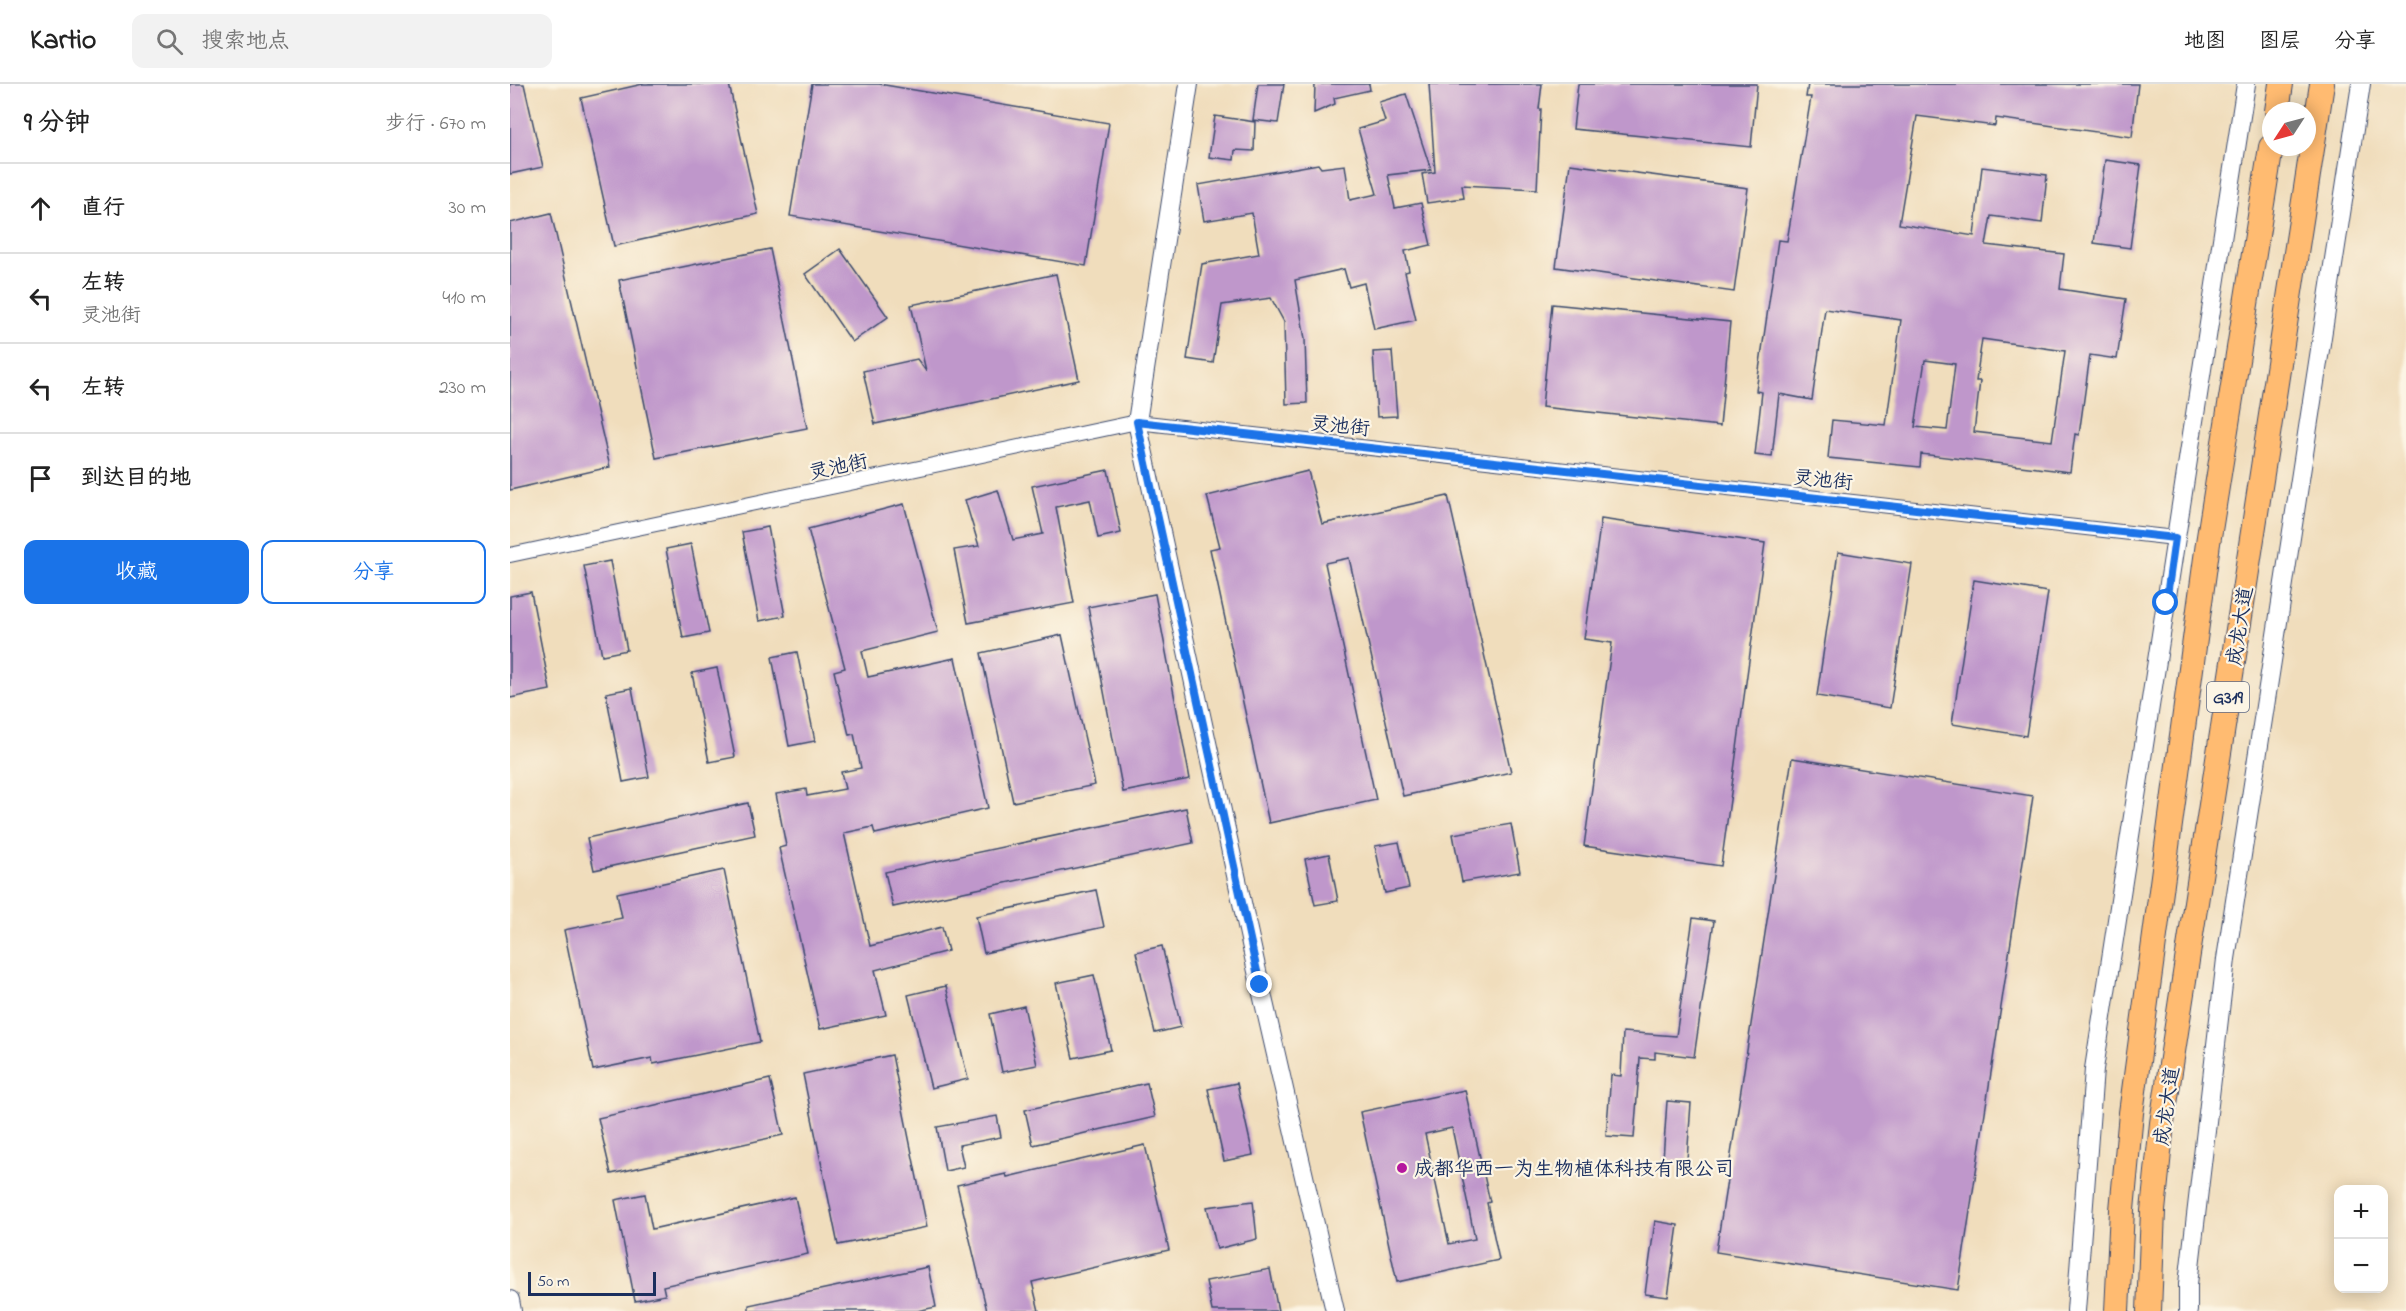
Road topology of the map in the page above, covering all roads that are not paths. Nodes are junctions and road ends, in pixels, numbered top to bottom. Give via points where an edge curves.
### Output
1 (1189, 84) edge
2 (2246, 84) edge
3 (2281, 84) edge
4 (2322, 84) edge
5 (2361, 84) edge
6 (2278, 102) edge
7 (2270, 156) edge
8 (1137, 422) junction
9 (2175, 538) junction
10 (510, 555) edge
11 (510, 1300) edge
12 (512, 1311) edge
13 (1335, 1311) edge
14 (2076, 1311) edge
15 (2116, 1311) edge
16 (2149, 1311) edge
17 (2188, 1311) edge

1 - 8 street
2 - 9 street
3 - 6 highway
4 - 16 highway, 成龙大道 / G319 via 2162,1123
5 - 17 street via 2226,959
7 - 15 highway, 成龙大道 / G319 via 2208,543 2133,1101
8 - 9 street, 灵池街
8 - 10 street, 灵池街
8 - 13 street
9 - 14 street via 2094,1069
11 - 12 street

